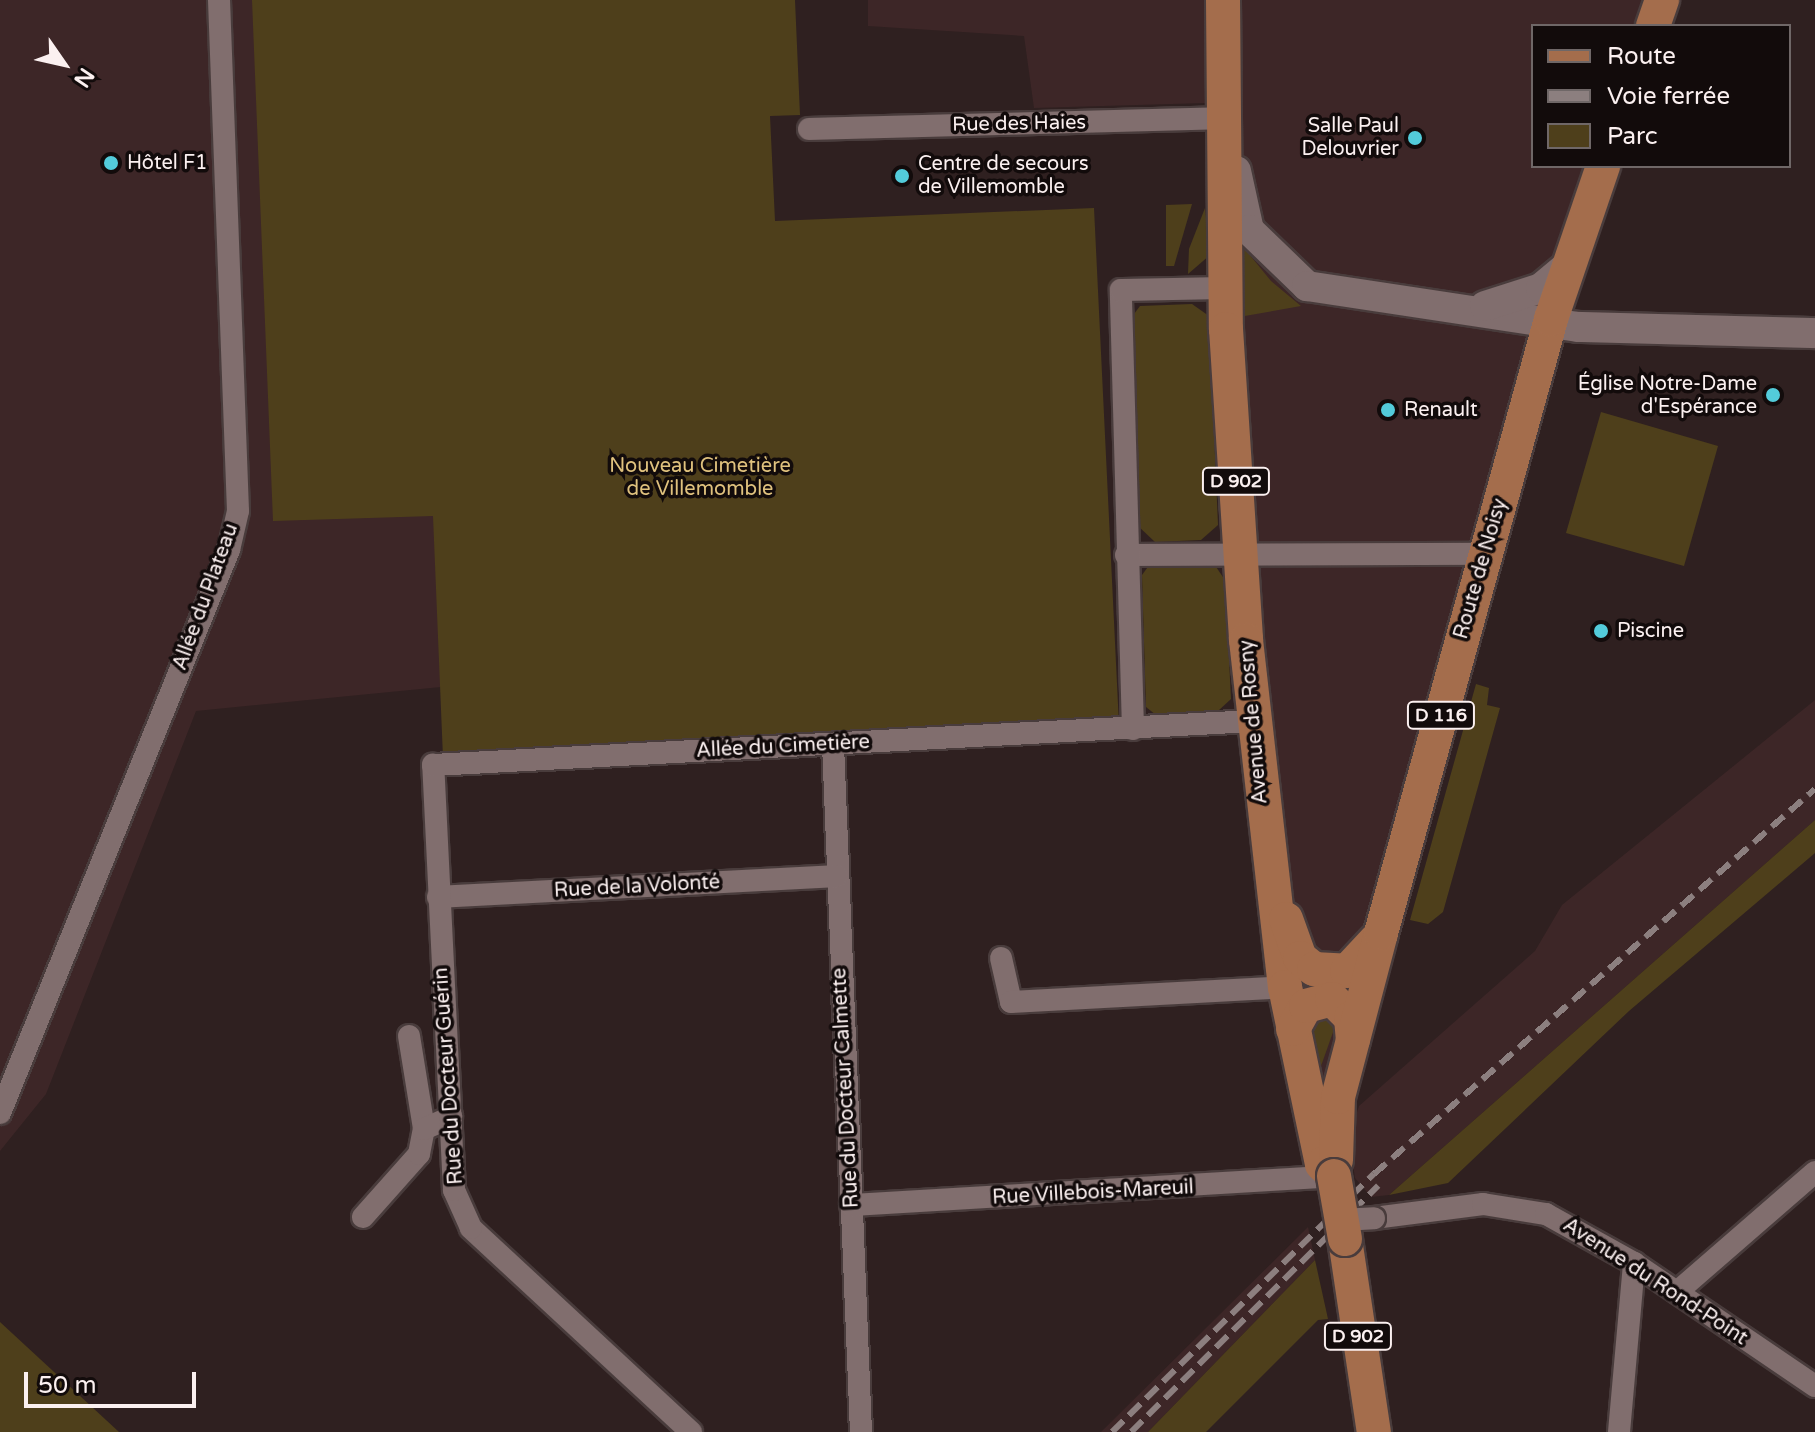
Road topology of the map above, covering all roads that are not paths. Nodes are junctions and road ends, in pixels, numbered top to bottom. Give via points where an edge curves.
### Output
1 (219, 0) edge
2 (1223, 0) edge
3 (1639, 0) edge
4 (1662, 0) edge
5 (1632, 24) edge
6 (1654, 24) edge
7 (1228, 118) junction
8 (809, 129) dead end
9 (1587, 168) edge
10 (1602, 168) edge
11 (1588, 208) junction
12 (1567, 266) junction
13 (1225, 288) junction
14 (1467, 309) junction
15 (1551, 319) junction
16 (1815, 333) edge
17 (1239, 550) junction
18 (1484, 554) junction
19 (1126, 555) junction
20 (1254, 721) junction
21 (1133, 729) junction
22 (833, 744) junction
23 (433, 765) joint
24 (1266, 844) junction
25 (836, 876) junction
26 (438, 897) junction
27 (1381, 933) junction
28 (1001, 958) dead end
29 (1285, 987) junction
30 (1293, 1029) junction
31 (409, 1036) dead end
32 (1353, 1040) junction
33 (0, 1113) edge
34 (451, 1117) junction
35 (424, 1129) junction
36 (1815, 1172) edge
37 (1334, 1176) junction
38 (851, 1205) junction
39 (363, 1217) dead end
40 (1353, 1226) junction
41 (1634, 1263) junction
42 (1677, 1292) junction
43 (1815, 1386) edge
44 (691, 1432) edge
45 (861, 1432) edge
46 (1374, 1432) edge
47 (1619, 1432) edge

1 - 33 street, Allée du Plateau via 238,511 229,550
2 - 7 main road, Avenue de Rosny / D 902
3 - 5 main road
4 - 6 main road
7 - 8 street, Rue des Haies
7 - 13 main road, Avenue de Rosny / D 902
7 - 14 street via 1241,210 1286,271 1340,294
9 - 11 main road, Route de Noisy / D 116
10 - 11 main road, Route de Noisy / D 116
11 - 12 main road, Route de Noisy / D 116
12 - 14 street via 1512,301
12 - 15 main road, Route de Noisy / D 116
13 - 17 main road, Avenue de Rosny / D 902
13 - 19 street via 1121,290
14 - 15 street
15 - 16 street via 1578,327
15 - 18 main road, Route de Noisy / D 116
17 - 18 street
17 - 19 street
17 - 20 main road, Avenue de Rosny / D 902
18 - 27 main road, Route de Noisy / D 116
19 - 21 street
20 - 21 street, Allée du Cimetière
20 - 24 main road, Avenue de Rosny / D 902
21 - 22 street, Allée du Cimetière
22 - 23 street, Allée du Cimetière
22 - 25 street, Rue du Docteur Calmette
23 - 26 street, Rue du Docteur Guérin
24 - 27 main road, Route de Noisy / D 902 via 1300,958 1314,969 1347,971
24 - 29 main road, Avenue de Rosny / D 902
25 - 26 street, Rue de la Volonté
25 - 38 street, Rue du Docteur Calmette
26 - 34 street, Rue du Docteur Guérin
27 - 32 main road, Route de Noisy / D 116
28 - 29 street via 1011,1002
29 - 30 main road, Avenue de Rosny / D 902
30 - 32 main road via 1306,1006 1332,999 1351,1018
30 - 37 main road, Avenue de Rosny / D 902 via 1322,1164
31 - 35 street via 417,1050
32 - 37 main road, Route de Noisy / D 116 via 1336,1113
34 - 35 street
34 - 44 street, Rue du Docteur Guérin via 454,1190 471,1228
35 - 39 street via 419,1154
36 - 42 street
37 - 38 street, Rue Villebois-Mareuil
37 - 40 main road, Avenue de Rosny / D 902, bridge
38 - 45 street, Rue du Docteur Calmette
40 - 41 street, Avenue du Rond-Point via 1483,1204 1525,1208
40 - 46 main road, Avenue de Rosny / D 902
41 - 42 street, Avenue du Rond-Point
41 - 47 street
42 - 43 street, Avenue du Rond-Point

